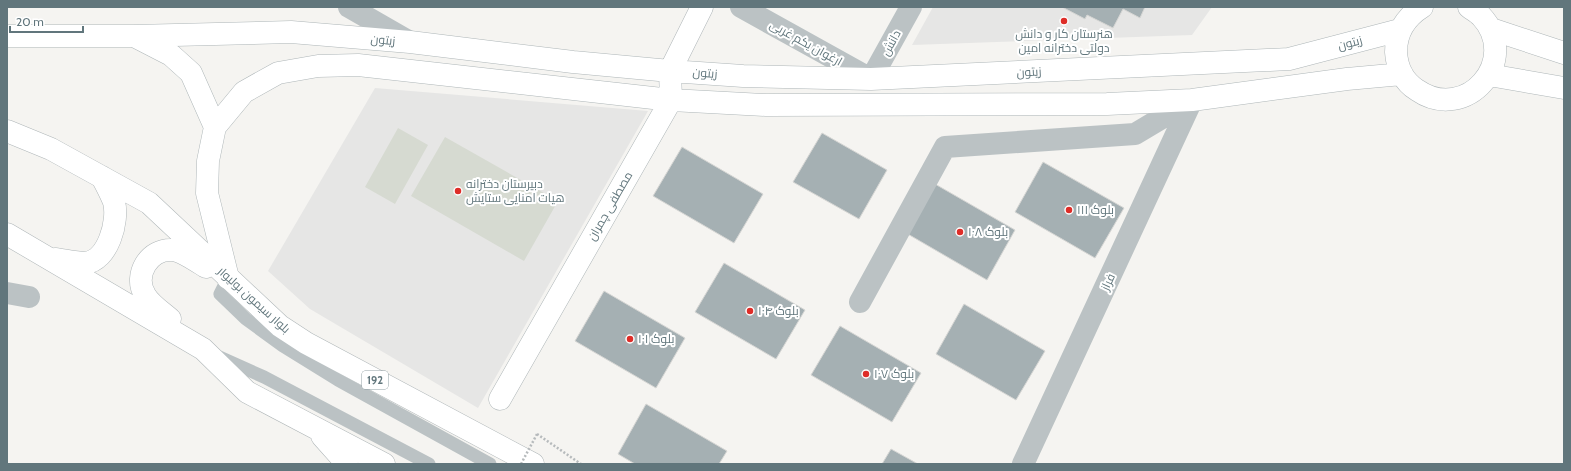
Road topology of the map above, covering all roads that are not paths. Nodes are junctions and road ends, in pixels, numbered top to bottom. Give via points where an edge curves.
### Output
1 (349, 7) edge
2 (702, 7) edge
3 (740, 7) edge
4 (911, 7) edge
5 (1422, 7) edge
6 (1469, 7) edge
7 (1493, 7) edge
8 (1490, 29) junction
9 (1400, 30) junction
10 (7, 36) edge
11 (134, 36) junction
12 (410, 42) junction
13 (1564, 53) edge
14 (670, 71) junction
15 (1402, 74) junction
16 (1489, 75) junction
17 (871, 79) junction
18 (1564, 88) edge
19 (671, 100) junction
20 (1192, 100) junction
21 (215, 126) junction
22 (7, 131) edge
23 (102, 177) junction
24 (7, 234) edge
25 (46, 257) junction
26 (228, 278) junction
27 (7, 293) edge
28 (29, 296) dead end
29 (860, 302) dead end
30 (203, 349) junction
31 (500, 399) dead end
32 (314, 426) junction
33 (347, 464) edge
34 (384, 464) edge
35 (429, 464) edge
36 (490, 464) edge
37 (533, 464) edge
38 (1024, 464) edge

1 - 12 street
2 - 14 main road
3 - 17 street, ارغوان یکم غربی
4 - 17 street, دانش
5 - 9 main road via 1409,17
6 - 8 main road via 1481,16
7 - 8 main road
8 - 13 main road
8 - 16 main road via 1495,44 1495,60
9 - 15 main road via 1396,44 1397,60
9 - 17 main road, زیتون via 1289,60
10 - 11 main road, زیتون
11 - 12 main road, زیتون via 291,32
11 - 21 main road via 171,55 191,73
12 - 14 main road, زیتون
14 - 17 main road, زیتون via 743,76
14 - 19 main road
15 - 16 main road via 1411,86 1424,95 1438,100 1453,100 1467,95 1480,86
15 - 20 main road
16 - 18 main road
19 - 20 main road via 766,106 1106,104
19 - 21 main road via 358,65 318,66 278,73 244,92
19 - 31 main road, مصطفی چمران
20 - 29 street via 1135,134 945,147
20 - 38 street, فراز
21 - 26 main road via 208,161 208,193
22 - 23 main road, بلوار سیمون بولیوار / 192 via 51,149
23 - 25 main road via 114,203 115,224 100,256 86,263
23 - 26 main road, بلوار سیمون بولیوار / 192 via 149,203
24 - 25 main road
25 - 30 main road
26 - 30 main road via 174,250 155,254 147,260 142,269 141,288 146,297
26 - 36 lane via 220,294 246,319 283,346 338,380
26 - 37 main road, بلوار سیمون بولیوار / 192 via 280,326 306,343
27 - 28 street
30 - 32 main road via 247,392
30 - 35 lane via 264,377
32 - 33 main road
32 - 34 main road

